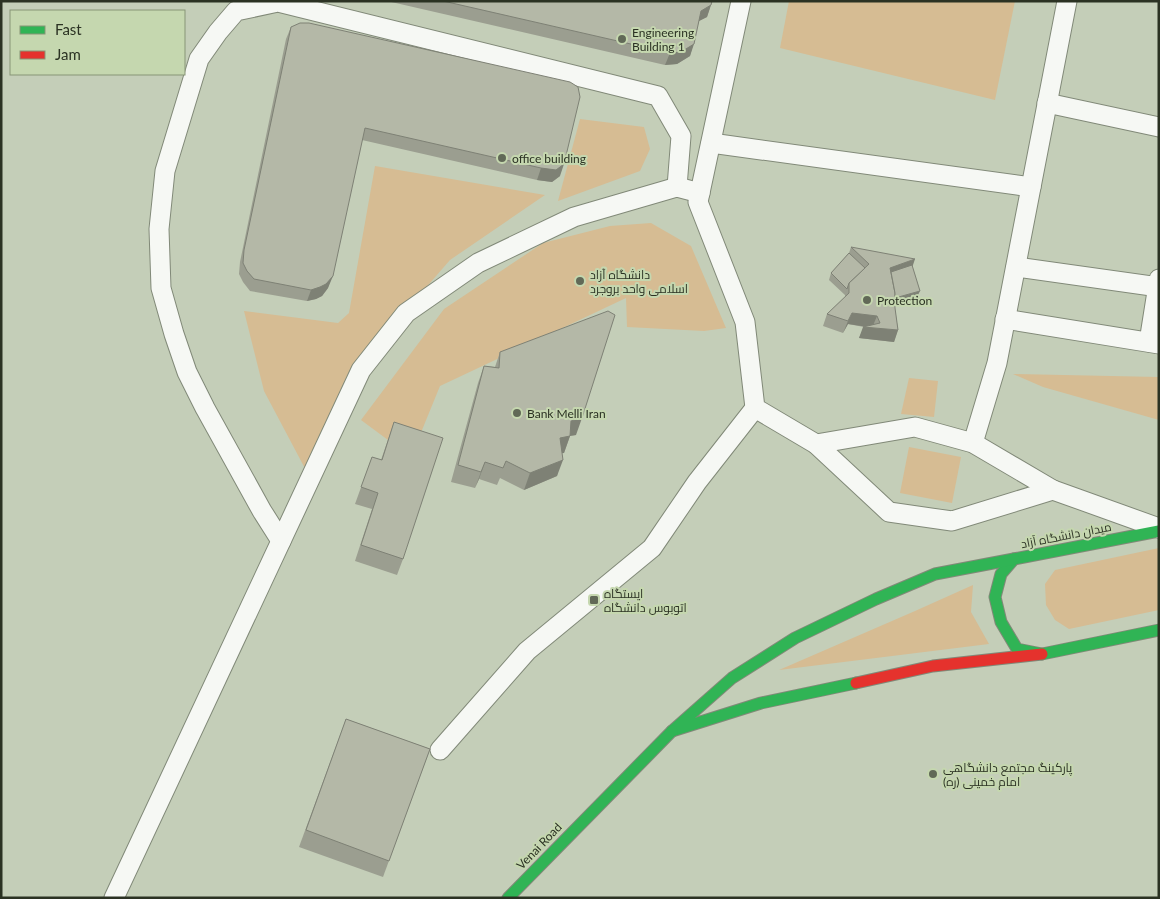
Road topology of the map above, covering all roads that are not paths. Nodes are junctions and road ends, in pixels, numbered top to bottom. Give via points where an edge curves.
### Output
1 (741, 1) edge
2 (1067, 1) edge
3 (267, 3) edge
4 (1047, 103) junction
5 (1159, 127) edge
6 (711, 143) junction
7 (1031, 187) junction
8 (677, 188) junction
9 (700, 193) junction
10 (1016, 267) junction
11 (1158, 284) edge
12 (1006, 320) junction
13 (1154, 343) edge
14 (755, 408) junction
15 (973, 443) junction
16 (816, 444) junction
17 (1053, 490) junction
18 (1159, 530) edge
19 (281, 541) junction
20 (1014, 559) junction
21 (1159, 630) edge
22 (1042, 654) junction
23 (672, 731) junction
24 (440, 750) dead end
25 (114, 898) edge
26 (508, 898) edge

1 - 6 lane
2 - 4 lane
3 - 8 lane via 278,2 658,96 681,136
3 - 19 lane via 236,12 199,59 165,171 159,229 161,288 187,372
4 - 5 lane
4 - 7 lane
6 - 7 lane
6 - 9 lane
7 - 10 lane
8 - 9 lane
8 - 19 lane via 574,217 478,263 406,313 361,370
9 - 14 lane via 698,202 745,322
10 - 11 lane
10 - 12 lane
11 - 13 lane
12 - 13 lane
12 - 15 lane
14 - 16 lane
14 - 24 lane via 697,482 652,548 527,650
15 - 16 lane via 915,427
15 - 17 lane
16 - 17 lane via 889,512 952,521
17 - 18 lane
18 - 20 main road, میدان دانشگاه آزاد
19 - 25 lane
20 - 22 main road, میدان دانشگاه آزاد via 1001,574 995,597 1001,622 1017,649
20 - 23 main road, Venai Road via 935,574 795,638 732,678
21 - 22 main road, میدان دانشگاه آزاد
22 - 23 main road via 933,666 761,703
23 - 26 main road, Venai Road

